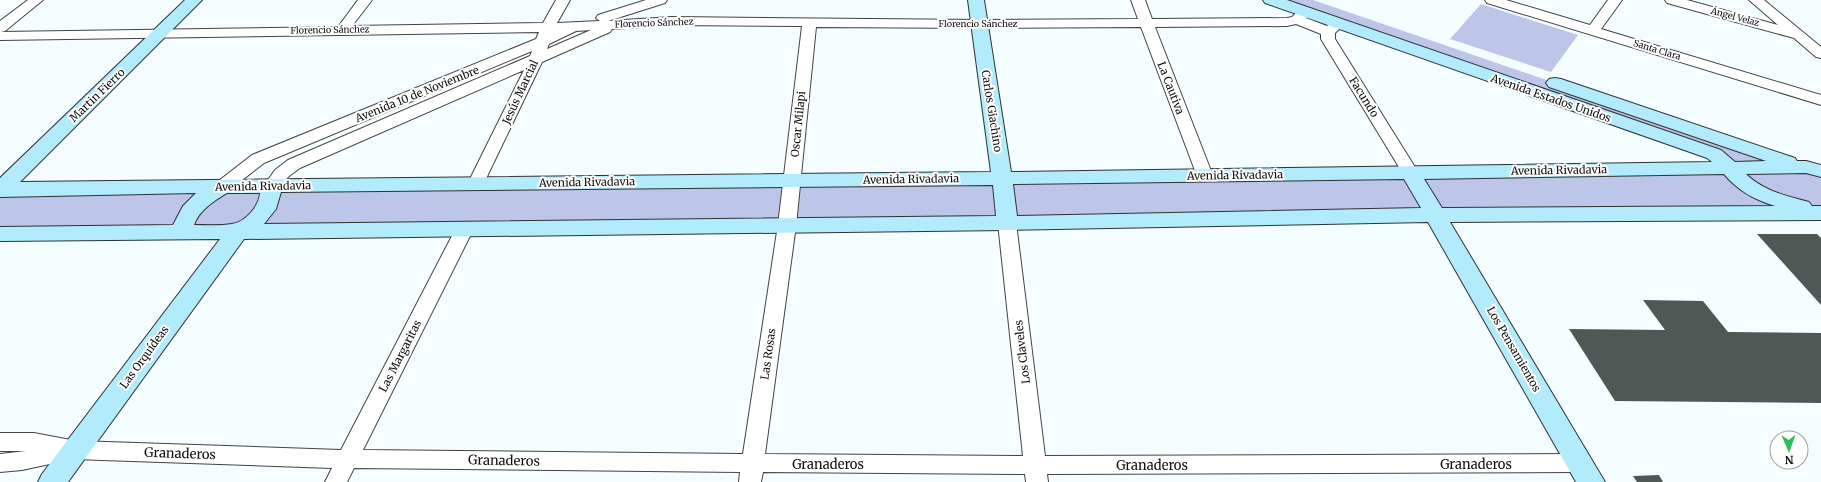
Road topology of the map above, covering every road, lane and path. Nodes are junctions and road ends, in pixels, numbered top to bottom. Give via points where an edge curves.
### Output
1 (36, 0) edge
2 (194, 0) edge
3 (365, 0) edge
4 (563, 0) edge
5 (660, 0) edge
6 (976, 0) edge
7 (1138, 0) edge
8 (1271, 0) edge
9 (1492, 0) edge
10 (1615, 0) edge
11 (1672, 0) edge
12 (1756, 0) edge
13 (1307, 8) edge
14 (615, 19) junction
15 (1339, 23) junction
16 (979, 24) junction
17 (1146, 24) junction
18 (809, 26) junction
19 (548, 27) junction
20 (573, 27) junction
21 (0, 28) edge
22 (342, 30) junction
23 (1593, 31) junction
24 (159, 34) junction
25 (1797, 35) junction
26 (0, 36) edge
27 (541, 42) junction
28 (1821, 54) edge
29 (533, 65) junction
30 (1821, 100) edge
31 (1731, 168) junction
32 (1816, 168) edge
33 (1410, 172) junction
34 (1205, 176) junction
35 (1002, 177) junction
36 (792, 180) junction
37 (476, 183) junction
38 (222, 187) junction
39 (271, 187) junction
40 (0, 189) edge
41 (1821, 213) edge
42 (1436, 215) junction
43 (1007, 223) junction
44 (787, 225) junction
45 (464, 230) junction
46 (186, 232) junction
47 (237, 232) junction
48 (0, 234) edge
49 (0, 442) edge
50 (76, 450) junction
51 (348, 459) junction
52 (0, 463) edge
53 (751, 472) edge
54 (1586, 473) edge
55 (1036, 474) edge
56 (52, 482) edge
57 (336, 482) edge

1 - 21 street
2 - 24 main road, Martin Fierro
3 - 22 street
4 - 19 street, Jesús Marcial
5 - 14 street, Avenida 10 de Noviembre
6 - 16 main road, Carlos Giachino
7 - 17 street, La Cautiva
8 - 13 main road, Avenida Estados Unidos
9 - 23 street, Santa Clara
10 - 23 street
11 - 25 street, Ángel Velaz
12 - 25 street
13 - 15 main road, Avenida Estados Unidos
13 - 15 street via 1314,24
13 - 17 street, Florencio Sánchez via 1287,22
14 - 18 street, Florencio Sánchez via 733,21
14 - 20 street, Avenida 10 de Noviembre
14 - 29 street, Avenida 10 de Noviembre via 604,30
15 - 31 main road, Avenida Estados Unidos via 1714,154
15 - 32 main road, Avenida Estados Unidos
15 - 33 street, Facundo via 1328,39
16 - 17 street, Florencio Sánchez
16 - 18 street, Florencio Sánchez
16 - 35 main road, Carlos Giachino
17 - 34 street, La Cautiva
18 - 29 street via 637,32 615,36
18 - 36 street, Oscar Milapi
19 - 20 street, Florencio Sánchez
19 - 22 street, Florencio Sánchez
19 - 27 street, Jesús Marcial
20 - 27 street, Avenida 10 de Noviembre
22 - 24 street, Florencio Sánchez
23 - 30 street, Santa Clara
24 - 26 street, Florencio Sánchez
24 - 40 main road, Martin Fierro
25 - 28 street
27 - 29 street, Jesús Marcial
27 - 38 street, Avenida 10 de Noviembre via 258,159
29 - 37 street, Jesús Marcial
29 - 39 street, Avenida 10 de Noviembre via 294,164 281,174
31 - 32 main road, Avenida Rivadavia
31 - 33 main road, Avenida Rivadavia
31 - 41 main road, Avenida Estados Unidos via 1740,180 1753,189 1771,198
33 - 34 main road, Avenida Rivadavia
33 - 42 main road, Los Pensamientos
34 - 35 main road, Avenida Rivadavia
35 - 36 main road, Avenida Rivadavia
35 - 43 main road, Carlos Giachino
36 - 37 main road, Avenida Rivadavia
36 - 44 street, Oscar Milapi
37 - 39 main road, Avenida Rivadavia
38 - 39 main road, Avenida Rivadavia
38 - 40 main road, Avenida Rivadavia
38 - 46 main road via 189,210 182,224
39 - 47 main road via 272,197 266,210 253,223
41 - 42 main road
42 - 43 main road
42 - 54 main road, Los Pensamientos
43 - 44 main road
43 - 55 street, Los Claveles
44 - 45 main road
44 - 53 street, Las Rosas
45 - 47 main road
45 - 51 street, Las Margaritas
46 - 47 main road
46 - 48 main road
47 - 50 main road, Las Orquídeas
49 - 50 street, Granaderos via 34,442
50 - 51 street, Granaderos
50 - 52 street, Granaderos
50 - 56 main road, Las Orquídeas
51 - 53 street, Granaderos
51 - 57 street, Las Margaritas
53 - 55 street, Granaderos
54 - 55 street, Granaderos

